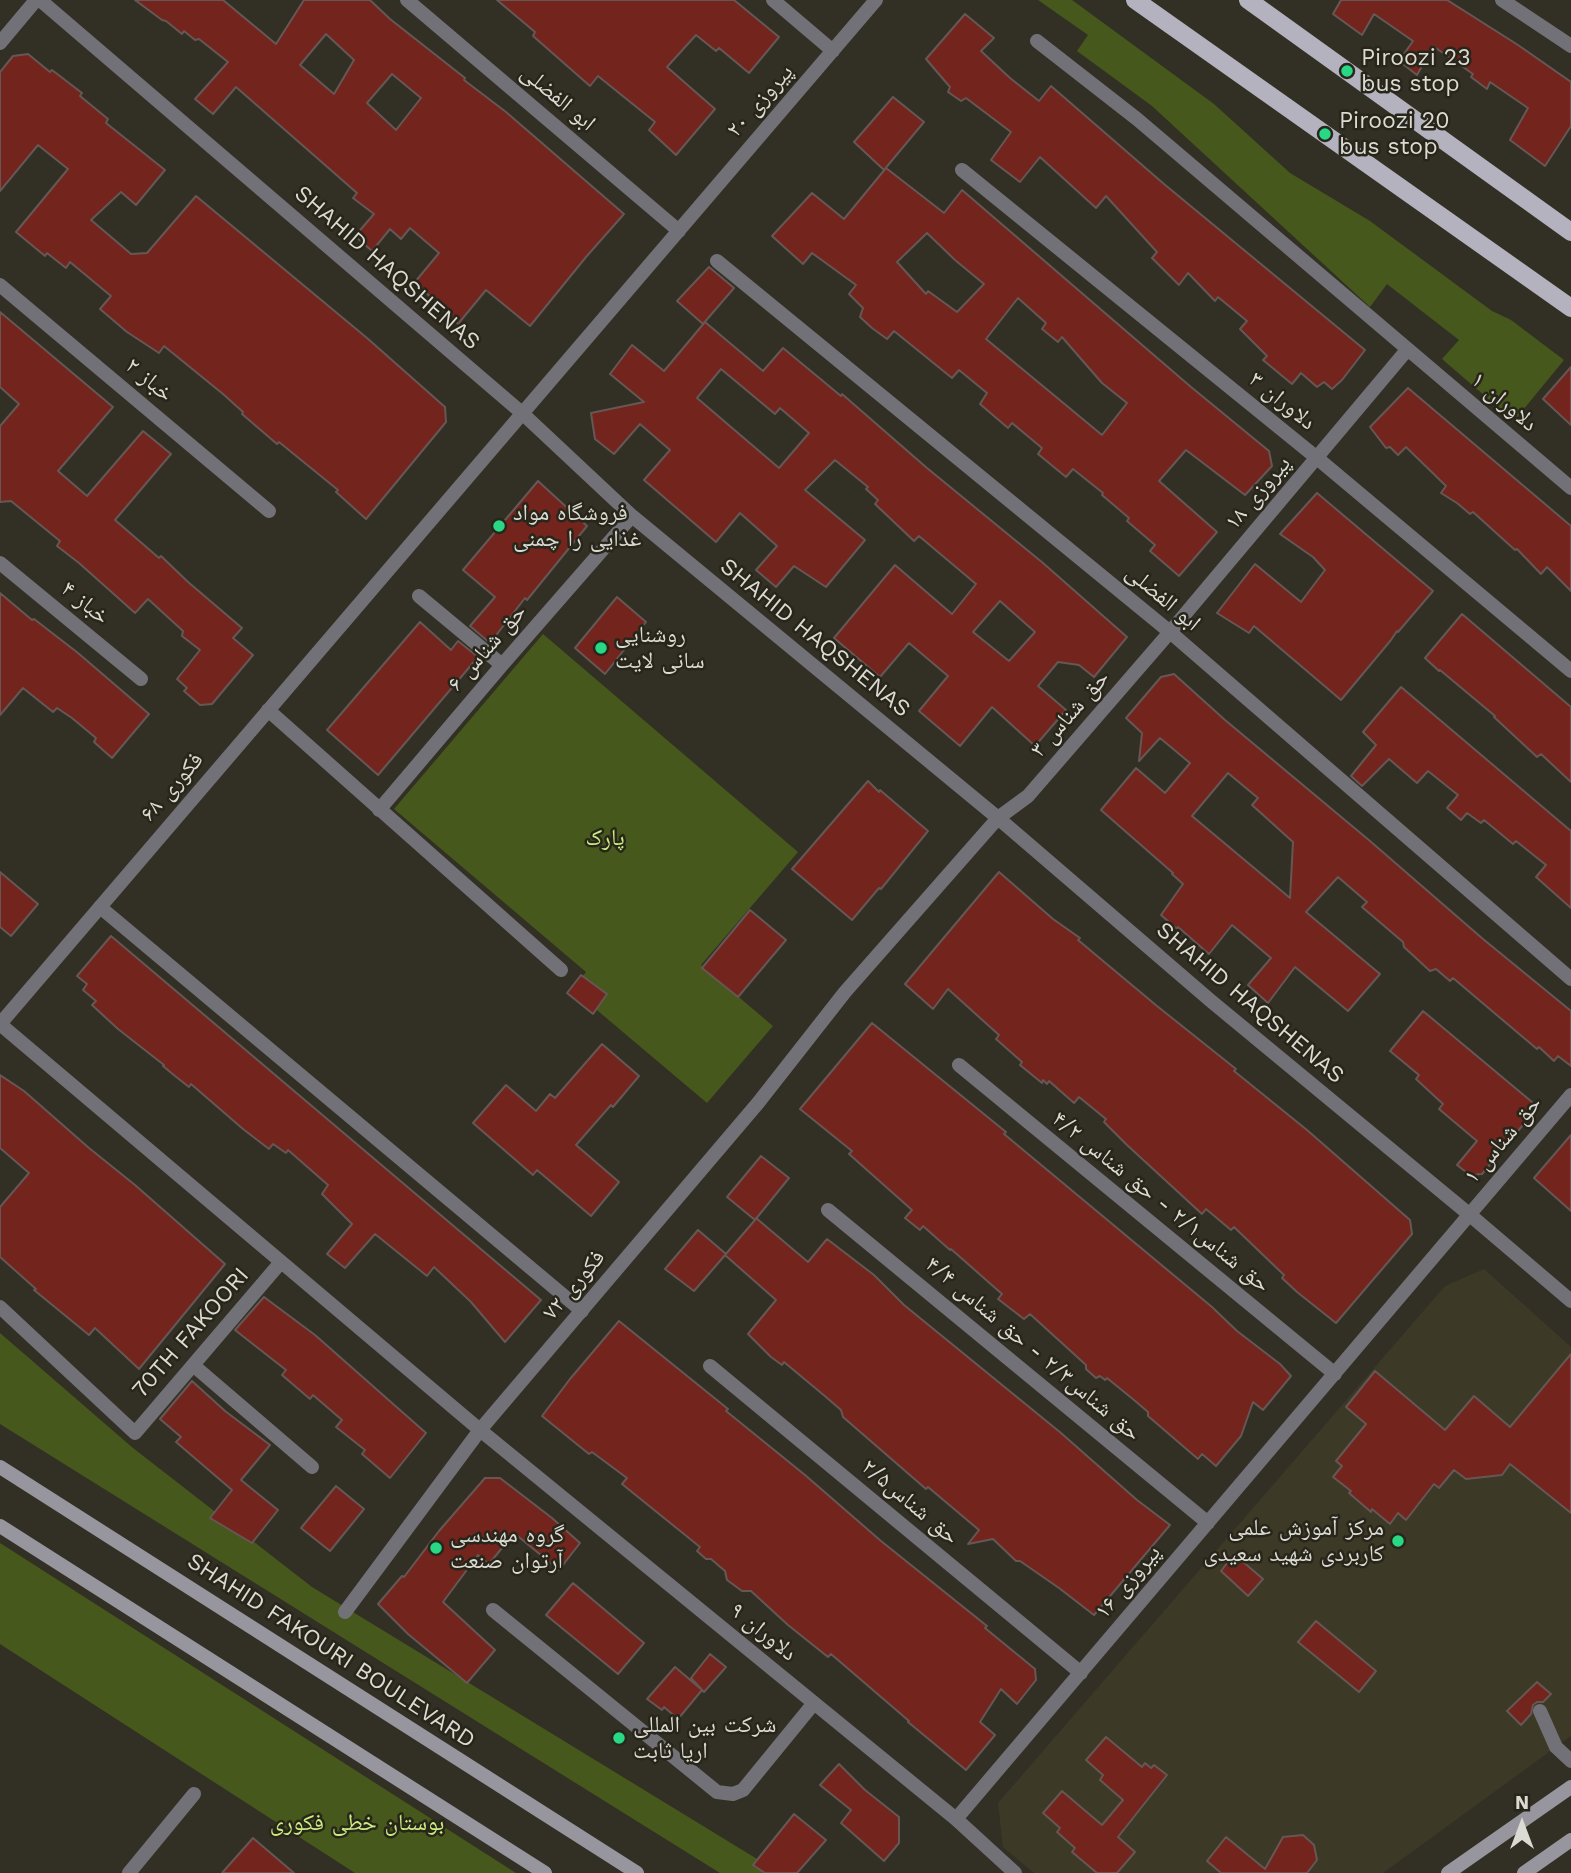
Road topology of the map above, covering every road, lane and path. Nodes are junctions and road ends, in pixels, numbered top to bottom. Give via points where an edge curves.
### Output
1 (38, 0) edge
2 (407, 0) edge
3 (774, 0) edge
4 (877, 0) edge
5 (1135, 0) edge
6 (1248, 0) edge
7 (1502, 0) edge
8 (1037, 41) dead end
9 (0, 43) edge
10 (1571, 46) edge
11 (833, 51) junction
12 (962, 170) dead end
13 (679, 231) junction
14 (1571, 232) edge
15 (717, 261) dead end
16 (0, 285) edge
17 (1571, 308) edge
18 (1407, 350) junction
19 (522, 413) junction
20 (1317, 458) junction
21 (1571, 488) edge
22 (269, 510) dead end
23 (632, 516) junction
24 (0, 563) edge
25 (419, 596) dead end
26 (1170, 632) junction
27 (502, 664) junction
28 (1571, 671) edge
29 (141, 679) dead end
30 (268, 710) junction
31 (379, 810) junction
32 (998, 818) junction
33 (100, 907) junction
34 (561, 970) dead end
35 (1571, 979) edge
36 (845, 992) joint
37 (0, 1024) edge
38 (959, 1065) dead end
39 (1571, 1095) edge
40 (828, 1210) dead end
41 (1470, 1215) junction
42 (281, 1262) junction
43 (1571, 1301) edge
44 (0, 1307) edge
45 (582, 1311) junction
46 (193, 1365) junction
47 (710, 1366) dead end
48 (1335, 1374) junction
49 (480, 1430) junction
50 (0, 1467) edge
51 (312, 1467) dead end
52 (1208, 1523) junction
53 (0, 1526) edge
54 (493, 1610) dead end
55 (345, 1612) dead end
56 (1081, 1673) junction
57 (814, 1703) junction
58 (1540, 1711) dead end
59 (1571, 1761) edge
60 (1571, 1787) edge
61 (194, 1794) dead end
62 (957, 1819) junction
63 (1571, 1840) edge
64 (129, 1873) edge
65 (545, 1873) edge
66 (637, 1873) edge
67 (1015, 1873) edge
68 (1447, 1873) edge
69 (1524, 1873) edge

1 - 9 street
1 - 19 street, SHAHID HAQSHENAS
2 - 13 street, ابو الفضلی
3 - 11 street
4 - 11 street, پیروزی ۲۰
5 - 17 main road
6 - 14 main road
7 - 10 street
8 - 18 street, دلاوران ۱ via 1148,128
11 - 13 street, پیروزی ۲۰
12 - 20 street, دلاوران ۳
13 - 19 street, پیروزی ۲۰
15 - 26 street, ابو الفضلی
16 - 22 street, خباز ۲
18 - 20 street, پیروزی ۱۸
18 - 21 street, دلاوران ۱
19 - 23 street, SHAHID HAQSHENAS
19 - 30 street, فکوری ۶۸
20 - 26 street, پیروزی ۱۸
20 - 28 street, دلاوران ۳
23 - 27 street, حق شناس ۶
23 - 32 street, SHAHID HAQSHENAS
24 - 29 street, خباز ۴
25 - 27 street
26 - 32 street, حق شناس ۳ via 1028,796
26 - 35 street, ابو الفضلی
27 - 31 street, حق شناس ۶
30 - 31 street
30 - 33 street, فکوری ۶۸
31 - 34 street
32 - 36 street, حق شناس ۳
32 - 41 street, SHAHID HAQSHENAS
33 - 37 street, فکوری ۶۸
33 - 45 street
36 - 45 street, فکوری ۷۲
37 - 42 street, دلاوران ۹
38 - 48 street, حق شناس۲/۱ - حق شناس ۴/۲
39 - 41 street, حق شناس ۱
40 - 52 street, حق شناس۲/۳ - حق شناس ۴/۴
41 - 43 street, SHAHID HAQSHENAS
41 - 48 street, حق شناس ۱
42 - 46 street, 70TH FAKOORI
42 - 49 street, دلاوران ۹
44 - 46 street, 70TH FAKOORI via 135,1433
45 - 49 street, فکوری ۷۲
46 - 51 street
47 - 56 street, حق شناس۲/۵
48 - 52 street, پیروزی ۱۶
49 - 55 street, فکوری ۷۲
49 - 57 street, دلاوران ۹
50 - 66 main road, SHAHID FAKOURI BOULEVARD
52 - 56 street, پیروزی ۱۶
53 - 65 main road
54 - 57 street via 717,1792 743,1790
56 - 62 street, پیروزی ۱۶
57 - 62 street, دلاوران ۹
58 - 59 street via 1556,1747
60 - 68 main road
61 - 64 street
62 - 67 street, دلاوران ۹
63 - 69 main road

